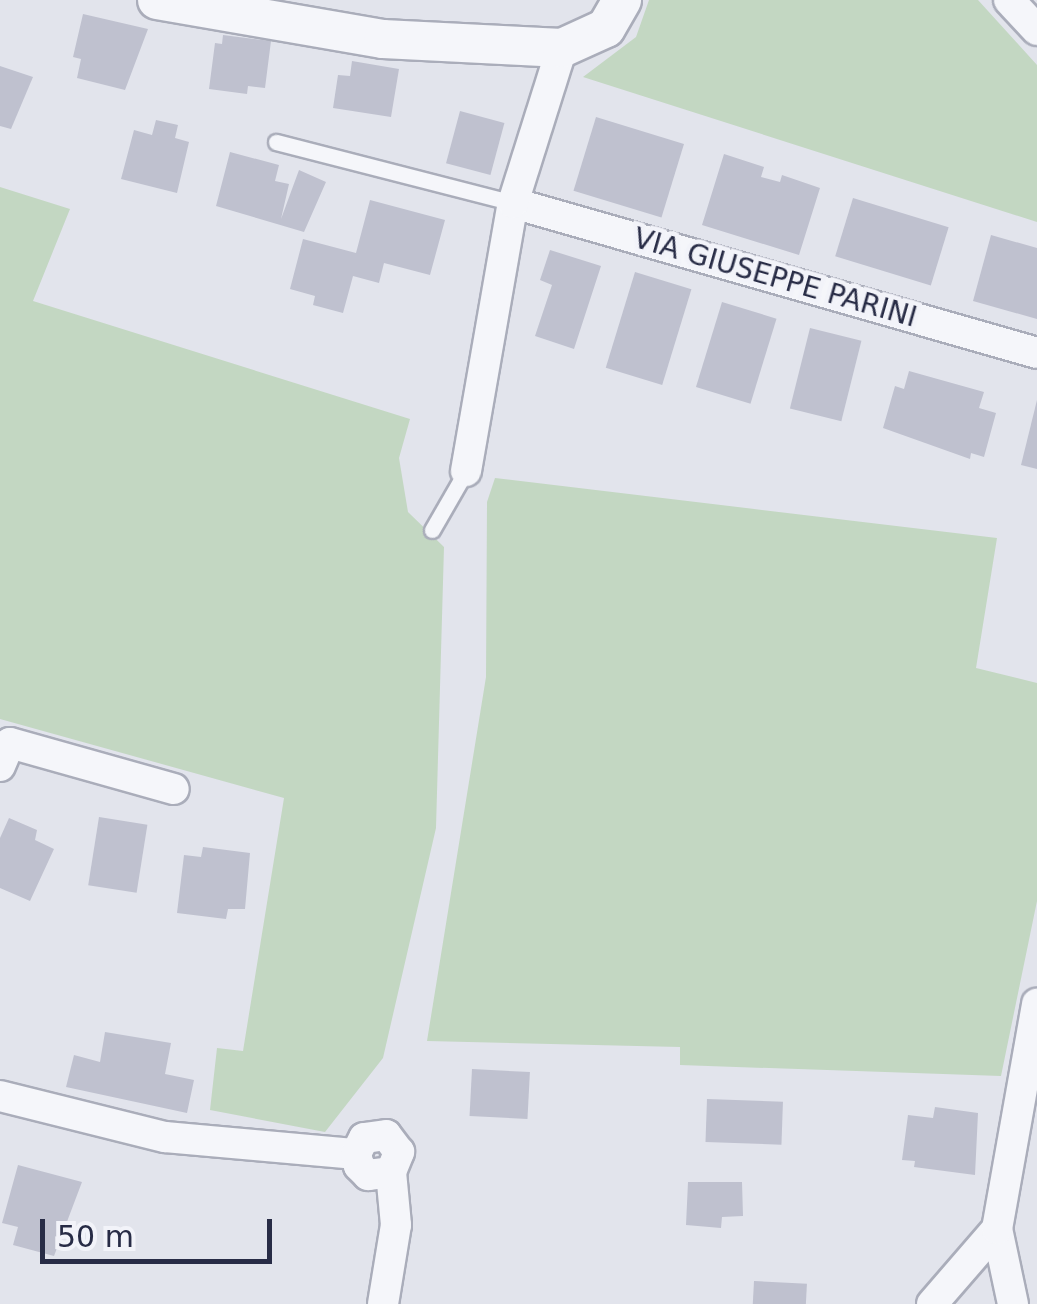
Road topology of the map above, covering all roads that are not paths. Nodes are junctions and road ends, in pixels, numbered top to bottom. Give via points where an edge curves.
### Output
1 (157, 0) edge
2 (622, 0) edge
3 (1009, 0) edge
4 (1037, 30) edge
5 (562, 48) junction
6 (276, 142) dead end
7 (513, 203) junction
8 (1037, 353) edge
9 (466, 470) joint
10 (432, 530) dead end
11 (0, 766) edge
12 (174, 789) dead end
13 (1037, 1004) edge
14 (0, 1096) edge
15 (997, 1229) junction
16 (383, 1304) edge
17 (932, 1304) edge
18 (1013, 1304) edge

1 - 5 street via 383,38
2 - 5 street via 606,28
3 - 4 street
5 - 7 street
6 - 7 lane
7 - 8 street, VIA GIUSEPPE PARINI
7 - 9 street
9 - 10 lane
11 - 12 street via 10,743
13 - 15 street
14 - 16 street via 165,1137 356,1154 364,1138 386,1134 399,1152 391,1172 396,1226
15 - 17 street
15 - 18 street

